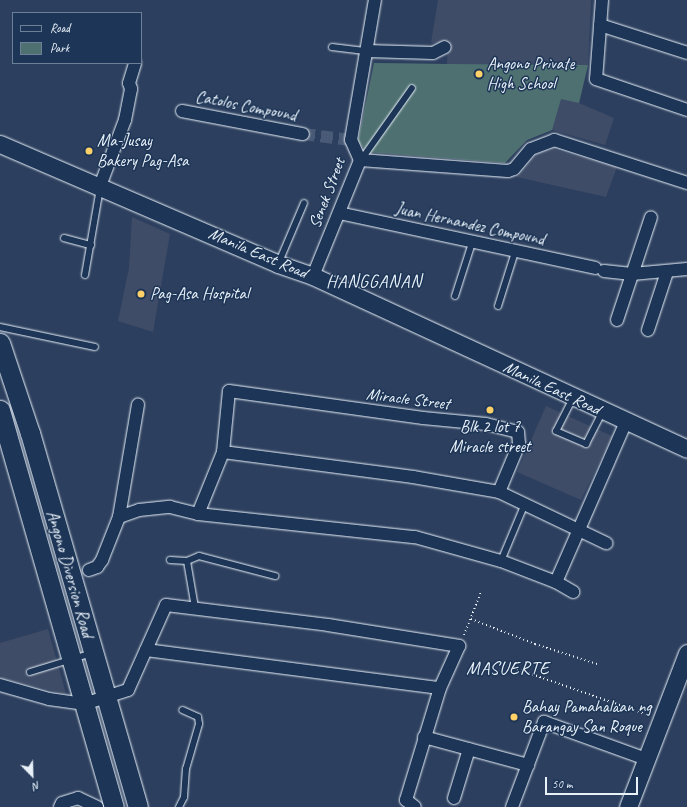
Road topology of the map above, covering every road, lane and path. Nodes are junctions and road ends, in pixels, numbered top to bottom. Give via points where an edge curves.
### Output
1 (375, 0) edge
2 (602, 0) edge
3 (600, 25) junction
4 (445, 47) dead end
5 (332, 48) dead end
6 (367, 52) junction
7 (687, 53) edge
8 (135, 64) edge
9 (412, 88) dead end
10 (687, 110) edge
11 (182, 111) dead end
12 (303, 134) tunnel mouth
13 (2, 146) edge
14 (360, 160) junction
15 (687, 183) edge
16 (100, 186) junction
17 (304, 203) dead end
18 (339, 213) junction
19 (651, 217) dead end
20 (64, 238) dead end
21 (472, 243) junction
22 (91, 245) junction
23 (515, 252) junction
24 (278, 264) junction
25 (687, 269) edge
26 (668, 272) junction
27 (632, 274) junction
28 (85, 275) dead end
29 (313, 276) junction
30 (455, 296) dead end
31 (498, 306) dead end
32 (617, 320) dead end
33 (0, 327) edge
34 (648, 330) dead end
35 (0, 343) edge
36 (95, 347) dead end
37 (575, 396) junction
38 (138, 405) dead end
39 (0, 410) edge
40 (603, 411) junction
41 (626, 422) junction
42 (687, 449) edge
43 (223, 452) junction
44 (499, 492) junction
45 (524, 506) junction
46 (198, 514) junction
47 (119, 517) junction
48 (577, 531) junction
49 (606, 542) dead end
50 (170, 560) dead end
51 (187, 561) junction
52 (501, 561) junction
53 (89, 570) dead end
54 (275, 576) dead end
55 (556, 582) junction
56 (481, 592) dead end
57 (573, 592) dead end
58 (195, 608) junction
59 (471, 619) junction
60 (460, 646) junction
61 (146, 650) junction
62 (93, 653) junction
63 (687, 653) edge
64 (71, 660) junction
65 (600, 665) dead end
66 (517, 669) dead end
67 (30, 672) dead end
68 (0, 685) edge
69 (440, 688) junction
70 (106, 697) junction
71 (84, 704) junction
72 (182, 710) dead end
73 (660, 720) junction
74 (424, 737) junction
75 (469, 749) junction
76 (646, 759) junction
77 (528, 766) junction
78 (454, 798) dead end
79 (60, 807) edge
80 (97, 807) edge
81 (114, 807) edge
82 (138, 807) edge
83 (178, 807) edge
84 (415, 807) edge
85 (512, 807) edge
86 (628, 807) edge

1 - 6 street, Senek Street
2 - 3 street
3 - 7 street
3 - 10 street via 596,79
4 - 6 street via 433,53
5 - 6 lane
6 - 14 street, Senek Street via 350,140
8 - 16 street via 129,83 131,88 125,120
9 - 14 lane
11 - 12 street, Catolos Compound
13 - 16 main road, Manila East Road
14 - 15 street via 508,171 514,169 531,149 554,140
14 - 18 street, Senek Street
16 - 22 lane
16 - 24 main road, Manila East Road
17 - 24 lane
18 - 21 street, Juan Hernandez Compound
18 - 29 street, Senek Street
19 - 27 street
20 - 22 lane
21 - 23 street, Juan Hernandez Compound
21 - 30 lane
22 - 28 lane
23 - 27 street, Juan Hernandez Compound
23 - 31 lane
24 - 29 main road, Manila East Road
25 - 26 street, Juan Hernandez Compound
26 - 27 street, Juan Hernandez Compound
26 - 34 street
27 - 32 street
29 - 37 main road, Manila East Road
33 - 36 lane
35 - 62 main road, Angono Diversion Road via 28,426
37 - 40 main road, Manila East Road
37 - 40 lane via 556,432 586,444
38 - 47 street
39 - 64 main road, Angono Diversion Road
40 - 41 main road, Manila East Road
41 - 42 main road, Manila East Road
41 - 48 street
43 - 44 street via 413,477
43 - 44 street, Miracle Street via 229,391 407,416 486,424 518,432 519,444
43 - 46 street
44 - 45 street
45 - 48 street via 556,518
45 - 52 lane
46 - 47 street via 170,507 139,510
46 - 52 street via 415,537
47 - 53 street via 102,560 97,567
48 - 49 street
48 - 55 street
50 - 51 lane
51 - 54 lane via 199,556
51 - 58 lane
52 - 55 street
55 - 57 street
56 - 59 path
58 - 60 street via 328,625
58 - 61 street via 166,605
59 - 60 path
59 - 65 path via 535,644
60 - 69 street
61 - 69 street
61 - 70 street via 128,690
62 - 64 lane
62 - 70 main road, Angono Diversion Road
63 - 73 main road
64 - 67 lane
64 - 71 main road, Angono Diversion Road
66 - 73 path
68 - 71 street via 49,699
69 - 74 street
70 - 71 street
70 - 82 main road, Angono Diversion Road
71 - 81 main road, Angono Diversion Road
72 - 83 lane via 198,717 199,724 186,769 184,798
73 - 76 main road
74 - 75 street
74 - 84 street via 406,800
75 - 77 street
75 - 78 street
76 - 77 street via 544,722
76 - 86 main road
77 - 85 street
79 - 80 street via 62,803 78,798

